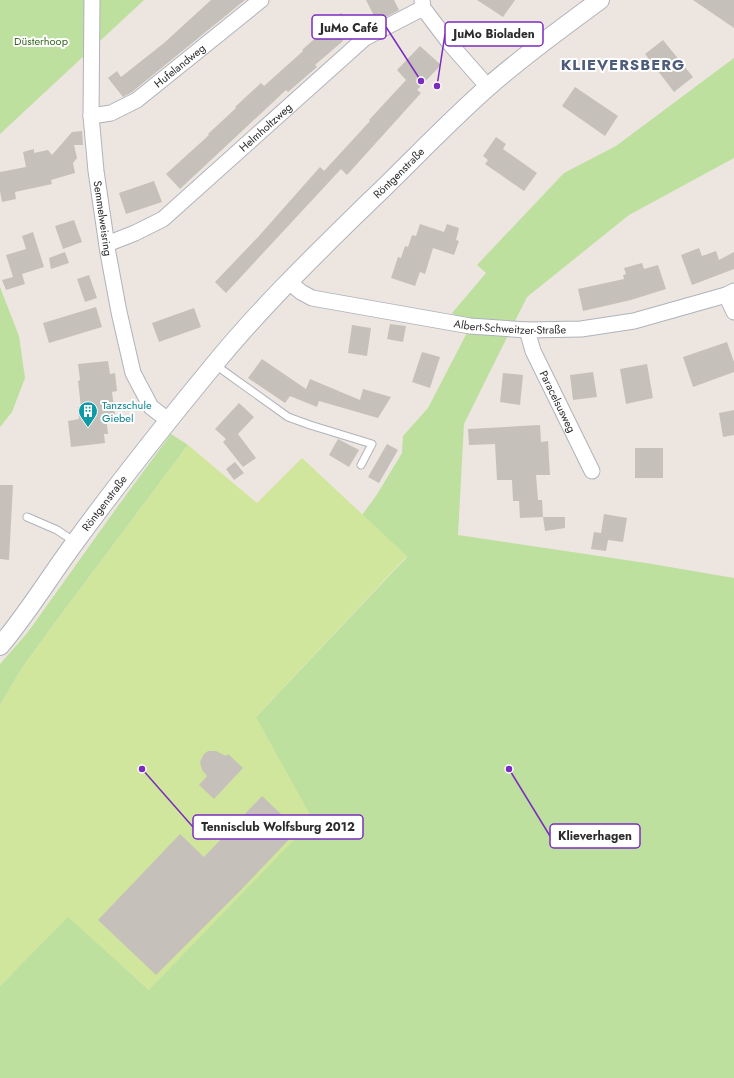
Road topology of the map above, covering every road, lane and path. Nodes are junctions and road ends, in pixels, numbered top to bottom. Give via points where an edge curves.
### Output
1 (92, 0) edge
2 (262, 0) edge
3 (600, 0) edge
4 (423, 4) edge
5 (488, 87) junction
6 (91, 116) junction
7 (106, 244) junction
8 (288, 281) junction
9 (730, 293) edge
10 (734, 312) edge
11 (527, 330) junction
12 (214, 364) junction
13 (169, 421) junction
14 (361, 465) dead end
15 (592, 471) dead end
16 (27, 518) dead end
17 (75, 542) junction
18 (0, 646) edge

1 - 6 street, Semmelweisring
2 - 6 street, Hufelandweg via 137,100 111,113
3 - 5 street, Röntgenstraße
4 - 5 street via 451,45
4 - 7 street, Helmholtzweg via 365,38 163,219
5 - 8 street, Röntgenstraße via 433,137
6 - 7 street, Semmelweisring
7 - 13 street, Semmelweisring via 133,372 151,408
8 - 11 street, Albert-Schweitzer-Straße via 312,298 470,326
8 - 12 street, Röntgenstraße
9 - 10 street
9 - 11 street, Albert-Schweitzer-Straße via 634,321 581,329
11 - 15 street, Paracelsusweg via 533,351
12 - 13 street, Röntgenstraße
12 - 14 lane via 288,417 372,444
13 - 17 street, Röntgenstraße
16 - 17 lane via 57,530
17 - 18 street, Röntgenstraße

